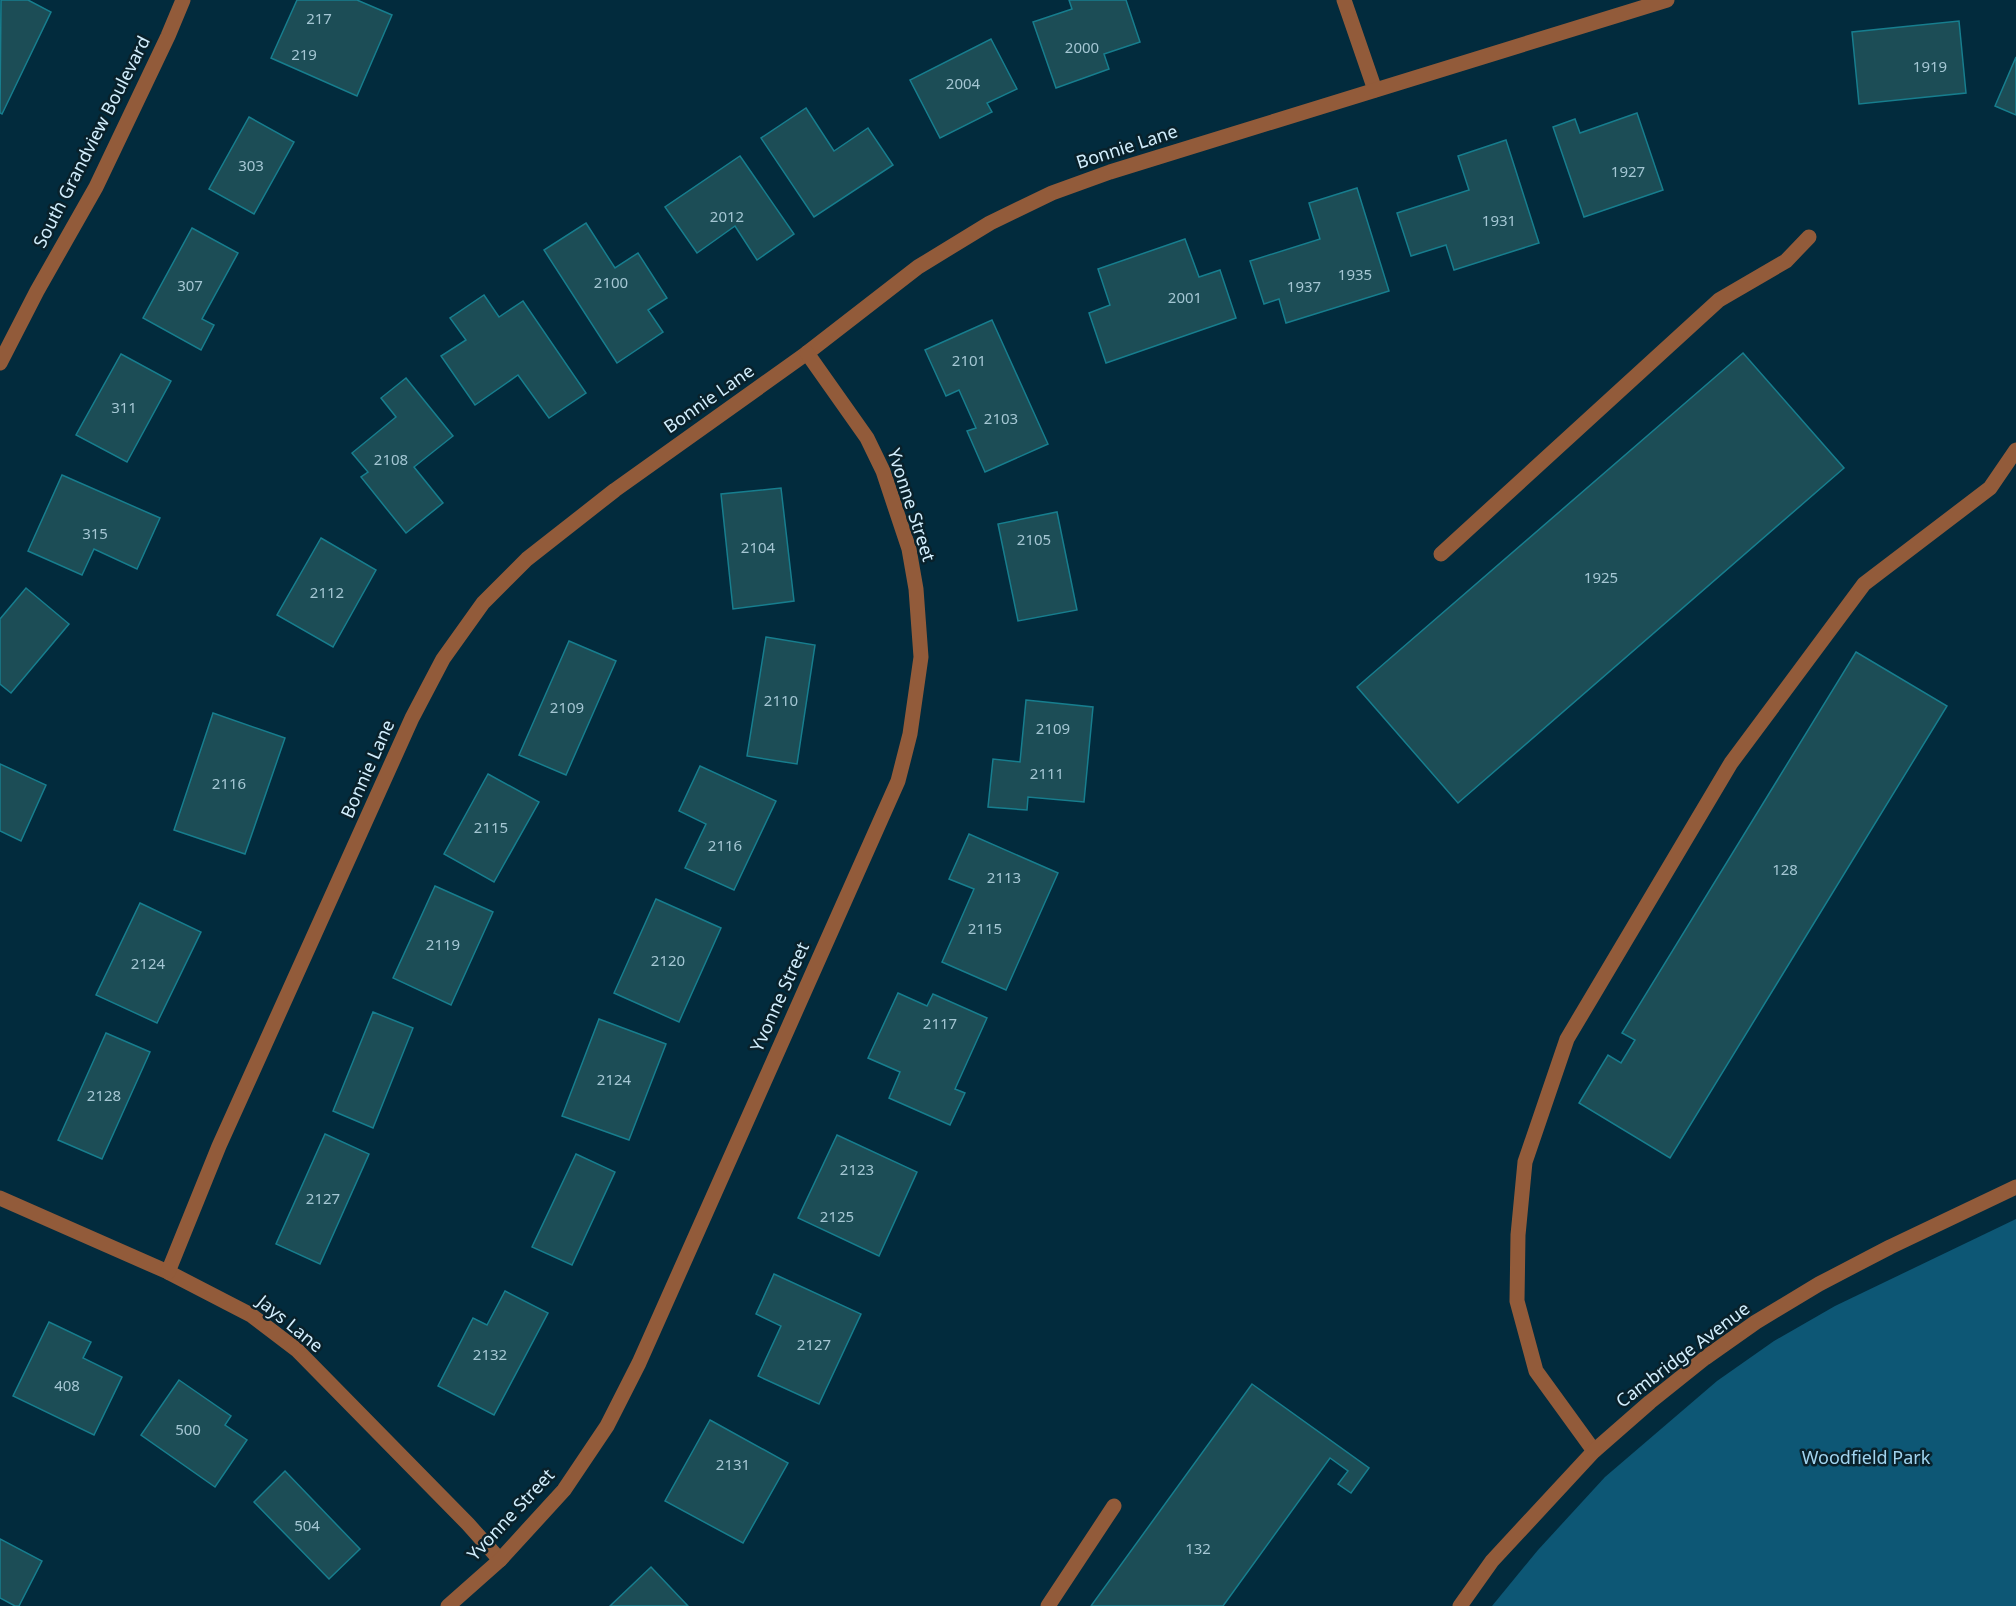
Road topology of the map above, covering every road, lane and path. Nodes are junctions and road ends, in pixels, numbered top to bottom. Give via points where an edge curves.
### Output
1 (183, 0) edge
2 (1344, 0) edge
3 (1666, 0) edge
4 (1375, 90) junction
5 (1809, 237) dead end
6 (807, 353) junction
7 (0, 363) edge
8 (2016, 450) edge
9 (1441, 554) dead end
10 (2016, 1187) edge
11 (0, 1198) edge
12 (168, 1272) junction
13 (1594, 1451) junction
14 (1114, 1506) dead end
15 (500, 1560) junction
16 (448, 1606) edge
17 (1048, 1606) edge
18 (1460, 1606) edge

1 - 7 street, South Grandview Boulevard via 96,187
2 - 4 street
3 - 4 street, Bonnie Lane
4 - 6 street, Bonnie Lane via 1052,193 990,223 918,267
5 - 9 street via 1786,261 1719,300
6 - 12 street, Bonnie Lane via 615,489 527,559 483,603 443,659 412,718 219,1146
6 - 15 street, Yvonne Street via 867,438 883,471 909,549 921,657 910,734 882,821 639,1363 607,1426 564,1490
8 - 13 street via 1990,488 1864,584 1731,763 1567,1039 1525,1162 1517,1301 1536,1371
10 - 13 street, Cambridge Avenue via 1890,1247 1756,1322 1705,1358
11 - 12 street, Jays Lane
12 - 15 street, Jays Lane via 251,1315 297,1350
13 - 18 street, Cambridge Avenue via 1492,1561
14 - 17 street
15 - 16 street, Yvonne Street

